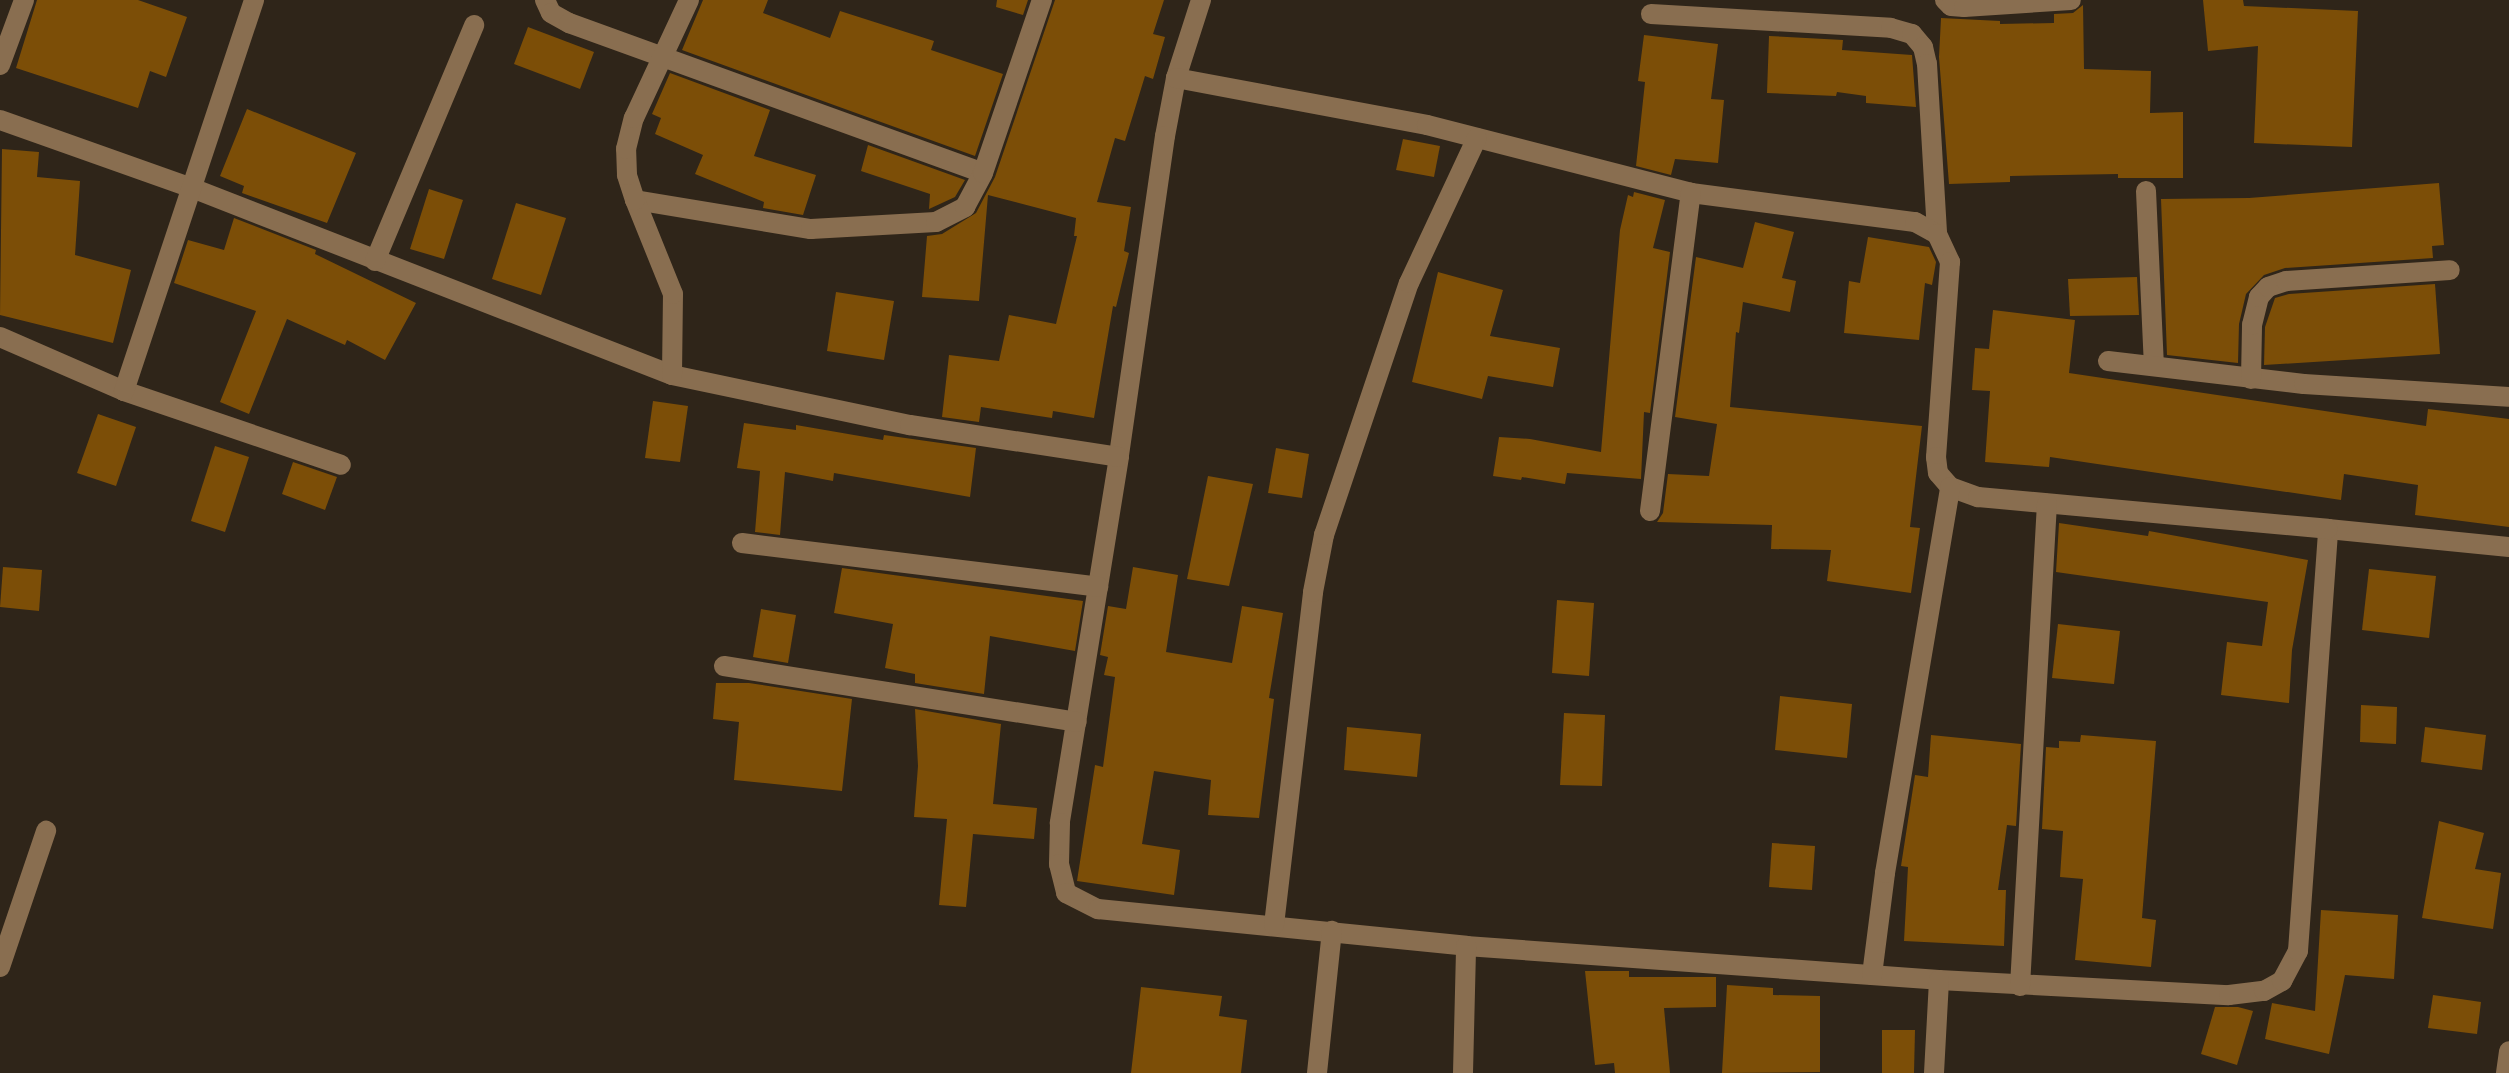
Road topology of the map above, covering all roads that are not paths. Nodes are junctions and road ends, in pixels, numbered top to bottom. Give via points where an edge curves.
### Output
1 (24, 0) edge
2 (254, 0) edge
3 (545, 0) edge
4 (689, 0) edge
5 (1042, 0) edge
6 (1201, 0) edge
7 (1945, 0) edge
8 (2071, 0) edge
9 (1651, 14) dead end
10 (474, 25) dead end
11 (663, 55) junction
12 (0, 65) edge
13 (1176, 78) junction
14 (0, 120) edge
15 (1477, 138) junction
16 (983, 173) junction
17 (192, 188) junction
18 (2146, 191) dead end
19 (1691, 193) junction
20 (635, 200) junction
21 (1937, 234) junction
22 (375, 261) junction
23 (2450, 270) dead end
24 (0, 337) edge
25 (2108, 361) dead end
26 (2154, 365) junction
27 (672, 375) junction
28 (2251, 379) junction
29 (124, 391) junction
30 (2509, 397) edge
31 (1119, 457) junction
32 (341, 465) dead end
33 (1950, 487) junction
34 (2047, 504) junction
35 (1650, 511) dead end
36 (2328, 529) junction
37 (742, 543) dead end
38 (2509, 547) edge
39 (1098, 587) junction
40 (724, 666) dead end
41 (1077, 722) junction
42 (46, 831) dead end
43 (1274, 925) junction
44 (1332, 931) junction
45 (1466, 946) junction
46 (0, 967) edge
47 (1872, 975) junction
48 (1939, 980) junction
49 (2020, 986) junction
50 (2509, 1051) edge
51 (1317, 1073) edge
52 (1463, 1073) edge
53 (1934, 1073) edge
54 (2506, 1073) edge

1 - 12 street
2 - 17 street
3 - 11 street via 551,13 569,23
4 - 11 street
5 - 16 street
6 - 13 street
7 - 8 street via 1951,6 1979,7
9 - 21 street via 1891,28 1912,34 1923,47 1927,64
10 - 22 street
11 - 16 street
11 - 20 street via 626,149
13 - 15 street
13 - 31 street
14 - 17 street
15 - 19 street
15 - 43 street via 1409,283 1324,535
16 - 20 street via 965,207 936,222 871,228 811,229
17 - 22 street
17 - 29 street
18 - 26 street
19 - 21 street via 1915,222
19 - 35 street
20 - 27 street via 673,294
21 - 33 street via 1950,262 1936,457 1938,473
22 - 27 street
23 - 28 street via 2286,281 2268,287 2259,297 2252,325
24 - 29 street
25 - 26 street
26 - 28 street
27 - 31 street via 910,425
28 - 30 street
29 - 32 street
31 - 39 street
33 - 34 street via 1978,497
33 - 47 street
34 - 36 street
34 - 49 street
36 - 38 street
36 - 49 street via 2298,951 2282,981 2264,991 2229,995
37 - 39 street
39 - 41 street
40 - 41 street
41 - 43 street via 1060,823 1059,864 1066,893 1098,909
42 - 46 street
43 - 44 street
44 - 45 street
44 - 51 street
45 - 47 street
45 - 52 street
47 - 48 street
48 - 49 street
48 - 53 street
50 - 54 street

